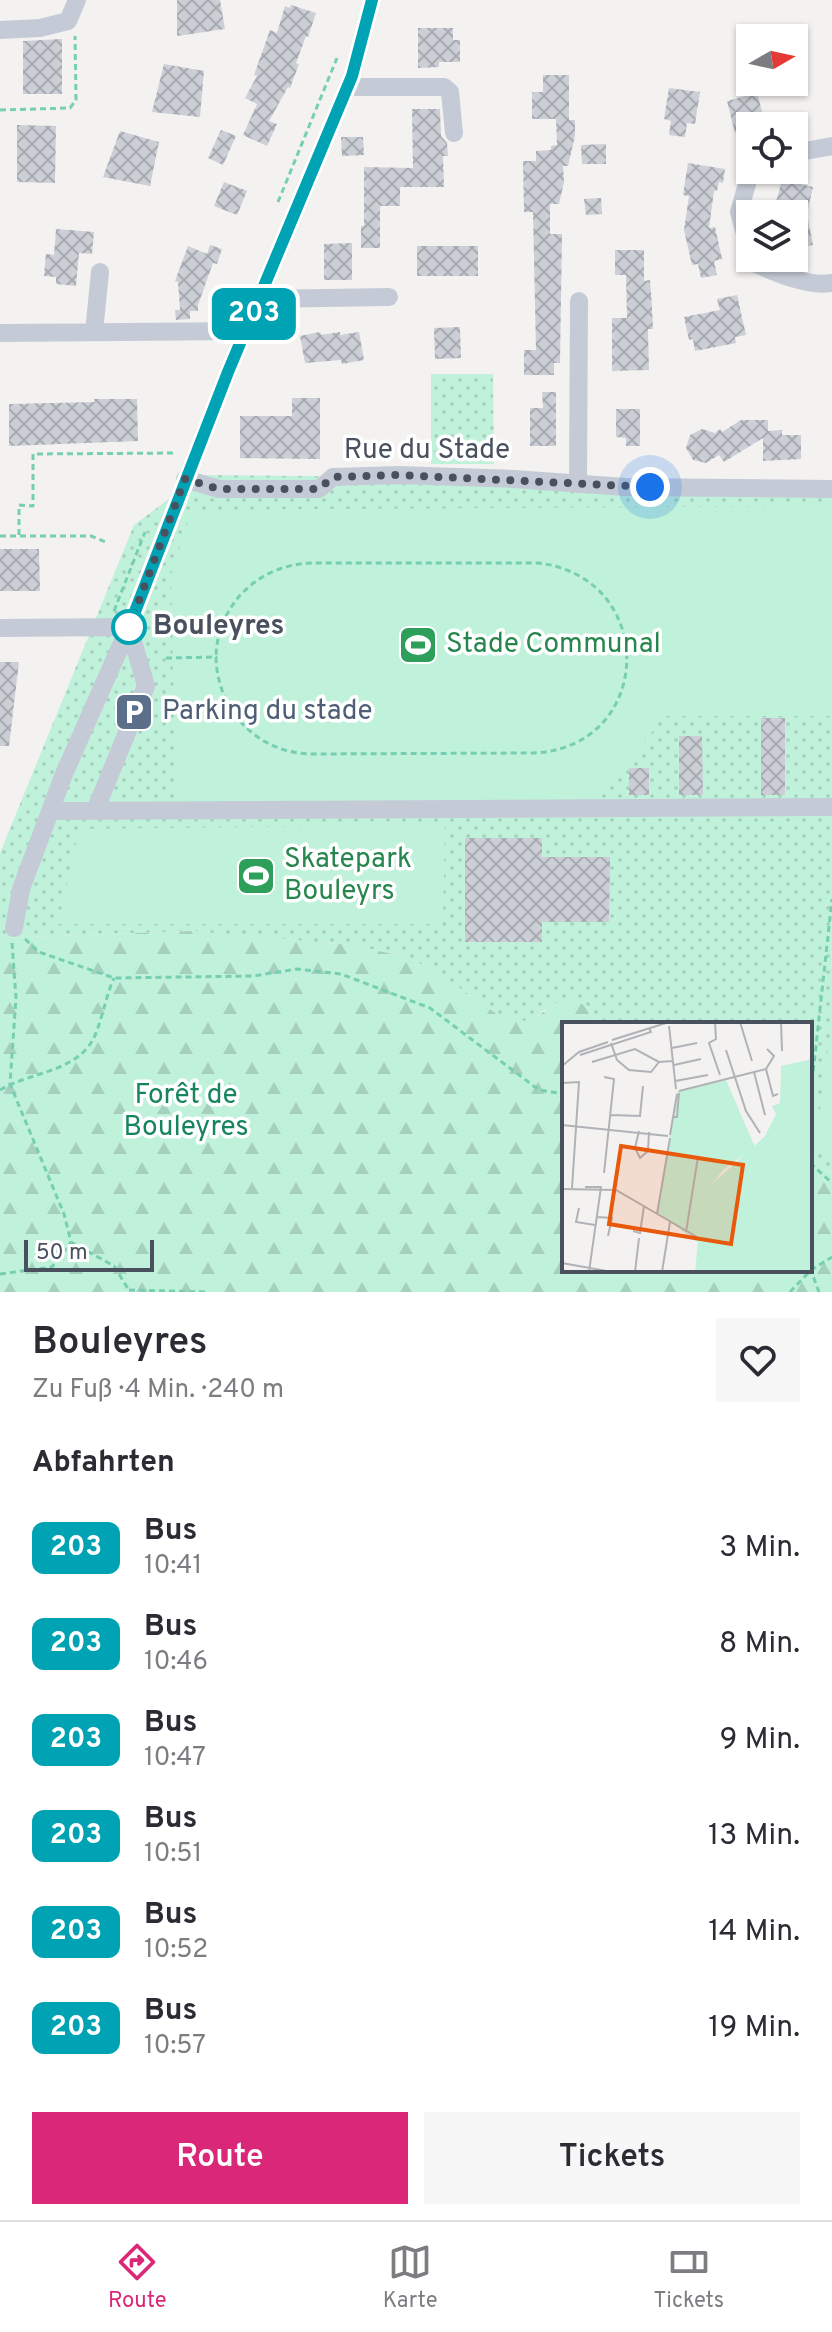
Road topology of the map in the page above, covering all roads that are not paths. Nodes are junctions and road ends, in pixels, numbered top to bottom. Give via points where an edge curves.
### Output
1 (77, 0) edge
2 (372, 0) edge
3 (0, 30) edge
4 (347, 87) junction
5 (454, 133) dead end
6 (832, 146) edge
7 (808, 150) edge
8 (100, 272) dead end
9 (774, 272) edge
10 (832, 283) edge
11 (389, 297) dead end
12 (260, 299) junction
13 (579, 301) dead end
14 (247, 331) junction
15 (94, 332) junction
16 (0, 333) edge
17 (185, 479) junction
18 (578, 484) junction
19 (832, 489) edge
20 (129, 627) junction
21 (0, 628) edge
22 (832, 807) edge
23 (50, 811) junction
24 (95, 811) junction
25 (14, 928) road end

1 - 3 street via 68,21
2 - 4 street
4 - 5 street via 444,87 450,92
4 - 12 street
6 - 7 street
8 - 15 street
9 - 10 street
11 - 12 street
12 - 14 street
13 - 18 street
14 - 15 street
14 - 17 street
15 - 16 street
17 - 18 street, Rue du Stade via 219,489 319,489 333,477 398,475
17 - 20 street
18 - 19 street, Rue du Stade
20 - 21 street
20 - 23 street
20 - 24 street via 146,686
22 - 24 street
23 - 24 street
23 - 25 street via 21,889

